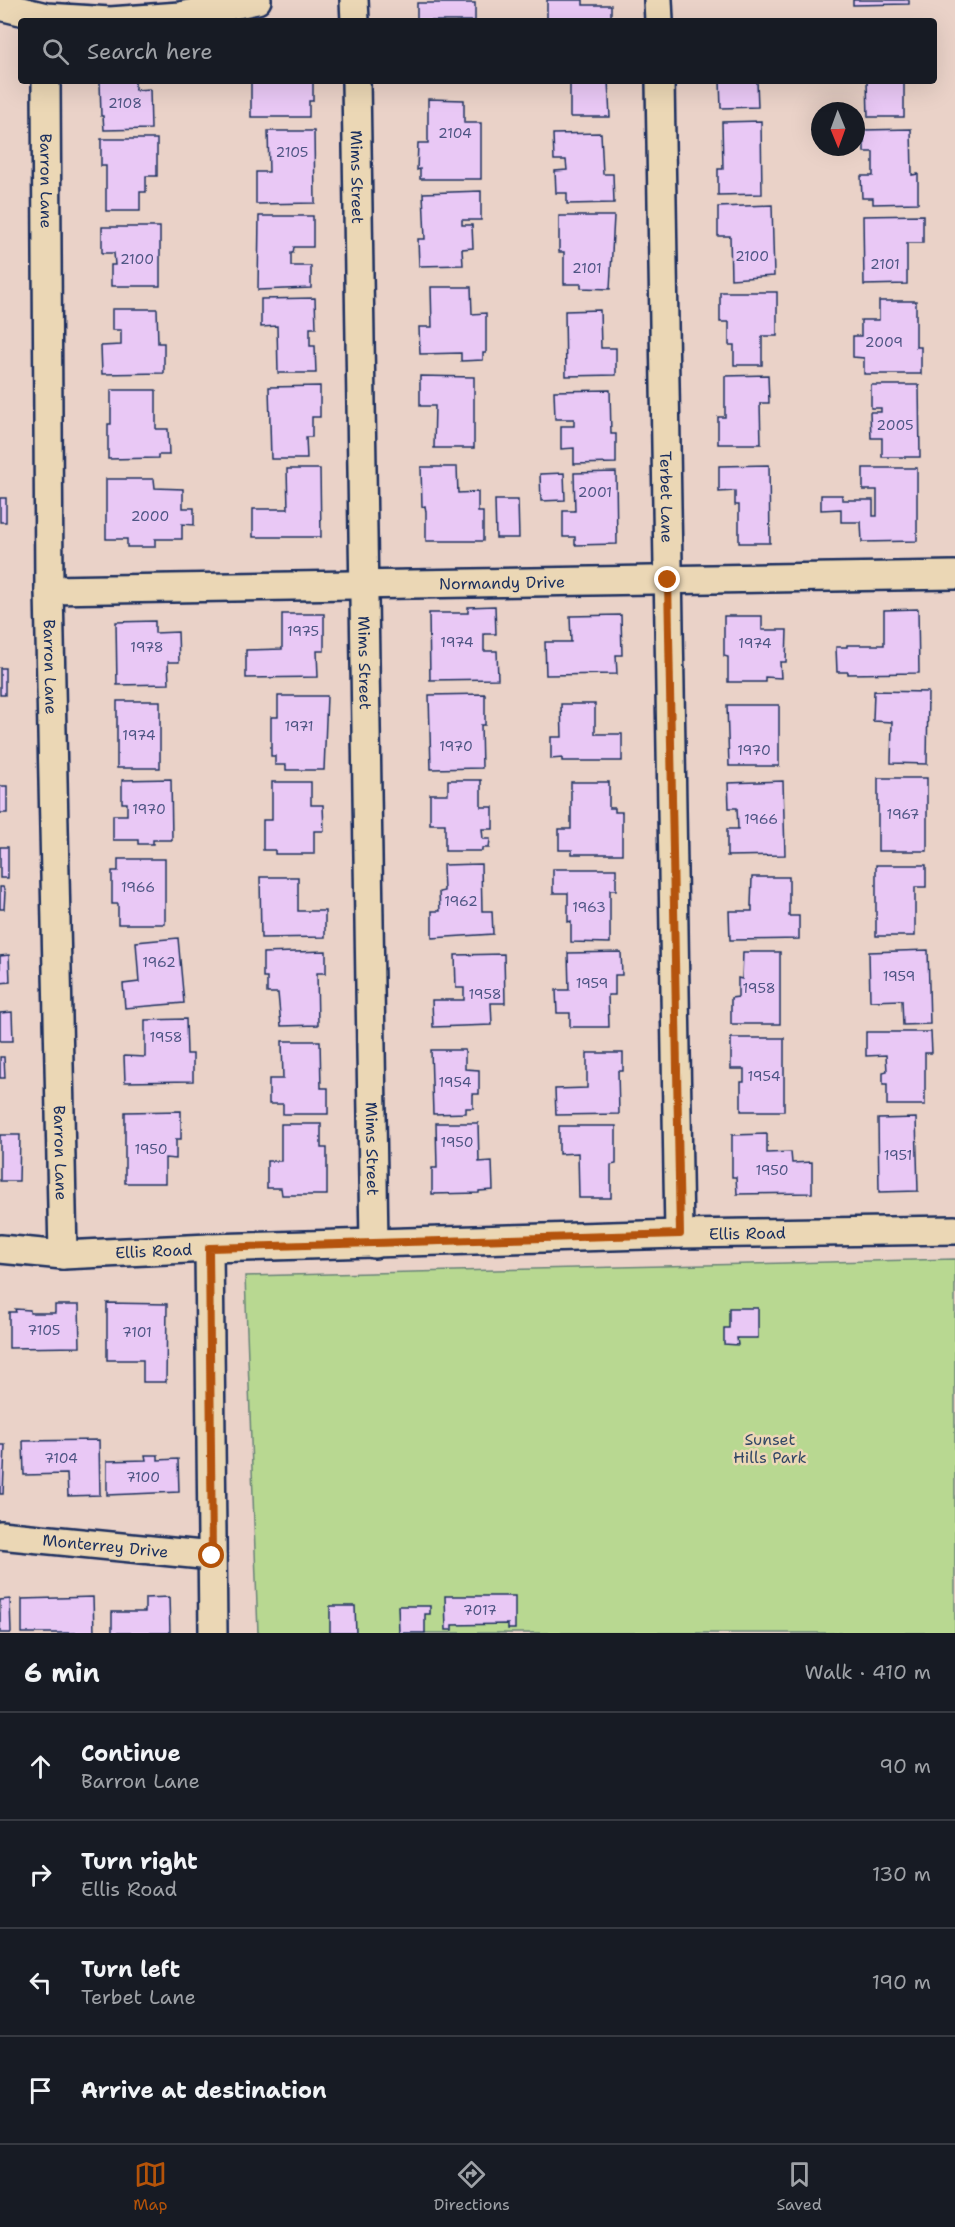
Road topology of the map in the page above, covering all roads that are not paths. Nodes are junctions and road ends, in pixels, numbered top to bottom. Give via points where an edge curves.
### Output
1 (257, 0) edge
2 (354, 0) edge
3 (658, 0) edge
4 (0, 6) edge
5 (42, 18) edge
6 (152, 18) edge
7 (355, 18) edge
8 (659, 18) edge
9 (46, 84) edge
10 (356, 84) edge
11 (660, 84) edge
12 (955, 575) edge
13 (668, 580) junction
14 (364, 585) junction
15 (49, 590) junction
16 (955, 1230) edge
17 (680, 1234) junction
18 (374, 1244) junction
19 (209, 1248) junction
20 (0, 1249) edge
21 (63, 1255) junction
22 (0, 1535) edge
23 (212, 1556) junction
24 (213, 1633) edge

1 - 6 street
2 - 7 street
3 - 8 street
4 - 5 street
9 - 15 street, Barron Lane
10 - 14 street, Mims Street
11 - 13 street, Terbet Lane
12 - 13 street, Normandy Drive
13 - 14 street, Normandy Drive
13 - 17 street, Terbet Lane
14 - 15 street, Normandy Drive
14 - 18 street, Mims Street
15 - 21 street, Barron Lane
16 - 17 street, Ellis Road
17 - 18 street, Ellis Road
18 - 19 street, Ellis Road
19 - 21 street, Ellis Road
19 - 23 street
20 - 21 street, Ellis Road
22 - 23 street, Monterrey Drive
23 - 24 street

